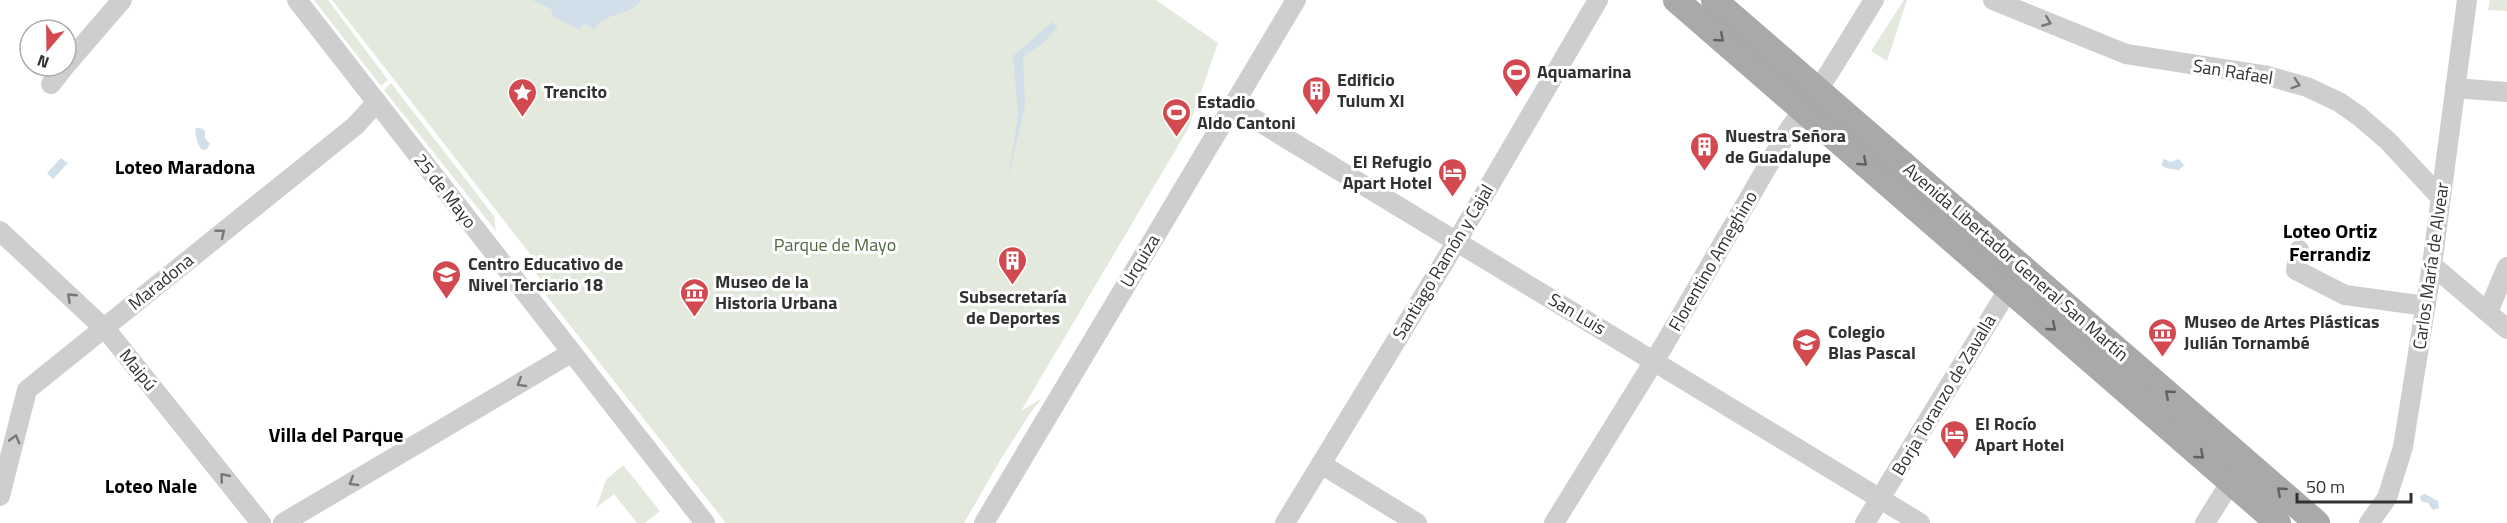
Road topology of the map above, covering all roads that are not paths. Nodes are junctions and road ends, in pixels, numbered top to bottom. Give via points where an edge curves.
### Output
1 (122, 0) edge
2 (297, 0) edge
3 (1296, 0) edge
4 (1599, 0) edge
5 (1676, 0) edge
6 (1714, 0) edge
7 (1874, 0) edge
8 (1993, 0) edge
9 (2467, 0) edge
10 (78, 52) edge
11 (56, 78) edge
12 (51, 84) dead end
13 (2455, 88) junction
14 (1817, 89) junction
15 (2507, 92) edge
16 (377, 102) junction
17 (1233, 106) junction
18 (1803, 110) junction
19 (2441, 198) junction
20 (0, 231) edge
21 (1457, 241) junction
22 (2299, 250) dead end
23 (2432, 265) junction
24 (2022, 267) junction
25 (2507, 267) edge
26 (2008, 289) junction
27 (2426, 306) junction
28 (2488, 312) junction
29 (104, 328) junction
30 (2507, 329) edge
31 (571, 353) junction
32 (1654, 361) junction
33 (2245, 460) junction
34 (1321, 464) junction
35 (2231, 482) junction
36 (0, 496) edge
37 (1881, 499) junction
38 (261, 523) edge
39 (283, 523) edge
40 (705, 523) edge
41 (984, 523) edge
42 (1285, 523) edge
43 (1417, 523) edge
44 (1554, 523) edge
45 (1865, 523) edge
46 (1920, 523) edge
47 (2205, 523) edge
48 (2278, 523) edge
49 (2318, 523) edge
50 (2369, 523) edge

1 - 10 street
2 - 16 street, 25 de Mayo
3 - 17 street, Urquiza
4 - 21 street, Santiago Ramón y Cajal
5 -> 18 main road, Avenida Libertador General San Martín
6 - 14 main road, Avenida Libertador General San Martín
7 - 14 street, Florentino Ameghino
8 -> 19 street, San Rafael via 2126,54 2268,76 2307,87 2359,116
9 - 13 street, Carlos María de Alvear
11 - 12 street
13 - 15 street
13 - 19 street, Carlos María de Alvear
14 - 18 street, Florentino Ameghino
14 - 24 main road, Avenida Libertador General San Martín
29 -> 16 street, Maradona via 355,126
16 - 31 street, 25 de Mayo
17 - 21 street, San Luis
17 - 41 street, Urquiza
18 -> 26 main road, Avenida Libertador General San Martín
18 - 32 street, Florentino Ameghino
19 - 23 street, Carlos María de Alvear
29 -> 20 street, Maipú
21 - 32 street, San Luis
21 - 34 street, Santiago Ramón y Cajal
22 - 27 street via 2296,270 2346,295
23 - 27 street, Carlos María de Alvear
23 - 28 street
24 - 26 street, Borja Toranzo de Zavalla
33 -> 24 main road, Avenida Libertador General San Martín
25 - 28 street
26 -> 35 main road, Avenida Libertador General San Martín
26 - 37 street, Borja Toranzo de Zavalla
27 - 50 street, Carlos María de Alvear via 2401,457 2387,498
28 - 30 street
36 -> 29 street, Maradona via 27,390
38 -> 29 street, Maipú
31 -> 39 street
31 - 40 street, 25 de Mayo
32 - 37 street, San Luis
32 - 44 street, Florentino Ameghino
33 - 35 street
49 -> 33 main road, Avenida Libertador General San Martín
34 - 42 street, Santiago Ramón y Cajal
34 - 43 street
35 - 47 street
35 - 48 main road, Avenida Libertador General San Martín
37 - 45 street, Borja Toranzo de Zavalla
37 - 46 street, San Luis

